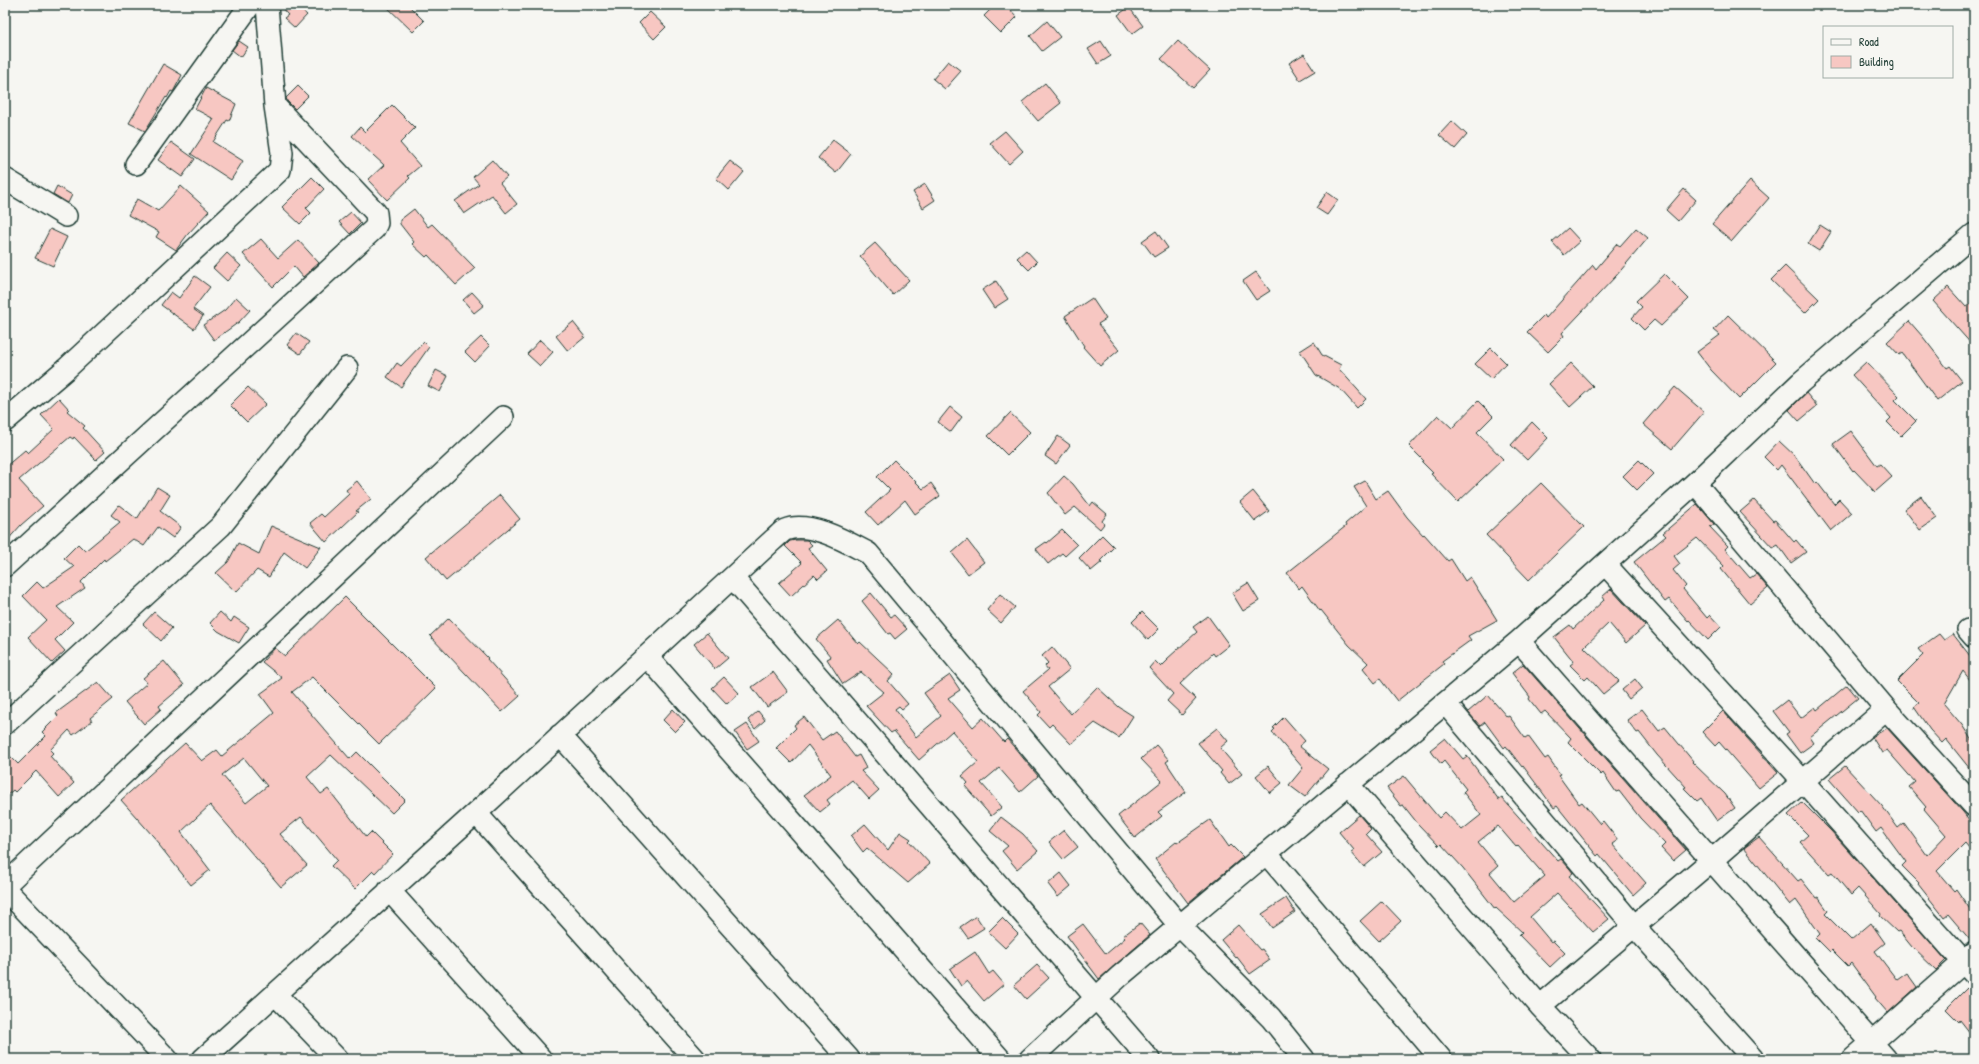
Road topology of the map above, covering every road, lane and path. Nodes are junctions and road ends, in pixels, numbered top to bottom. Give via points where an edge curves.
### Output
1 (250, 5) edge
2 (267, 5) edge
3 (275, 106) junction
4 (136, 164) dead end
5 (5, 179) edge
6 (66, 216) dead end
7 (1974, 234) edge
8 (348, 368) dead end
9 (503, 417) dead end
10 (5, 421) edge
11 (1695, 483) junction
12 (1605, 564) junction
13 (5, 566) edge
14 (733, 578) junction
15 (1519, 640) junction
16 (647, 656) junction
17 (1445, 703) junction
18 (1886, 709) junction
19 (5, 724) edge
20 (560, 735) junction
21 (1803, 781) junction
22 (1348, 784) junction
23 (1974, 806) edge
24 (476, 813) junction
25 (1266, 853) junction
26 (1712, 860) junction
27 (5, 885) edge
28 (5, 889) edge
29 (389, 890) junction
30 (1179, 926) junction
31 (1634, 926) junction
32 (1970, 963) edge
33 (275, 994) junction
34 (1097, 997) junction
35 (1540, 1006) junction
36 (1872, 1042) junction
37 (167, 1059) edge
38 (203, 1059) edge
39 (337, 1059) edge
40 (540, 1059) edge
41 (695, 1059) edge
42 (849, 1059) edge
43 (1000, 1059) edge
44 (1030, 1059) edge
45 (1149, 1059) edge
46 (1304, 1059) edge
47 (1441, 1059) edge
48 (1590, 1059) edge
49 (1753, 1059) edge
50 (1853, 1059) edge
51 (1886, 1059) edge

1 - 4 street
2 - 3 street
3 - 10 street via 282,153 280,170 66,369
3 - 13 street via 376,213 377,223 374,230
5 - 6 street
7 - 11 street via 1801,382
8 - 19 street via 221,526
9 - 27 street
11 - 12 street
11 - 18 street
12 - 15 street
12 - 21 street
14 - 16 street
14 - 30 street via 786,530 807,528 835,536 868,553
14 - 34 street
15 - 17 street
15 - 26 street
16 - 20 street
16 - 43 street
17 - 22 street
17 - 31 street
18 - 21 street
18 - 23 street
20 - 24 street
20 - 42 street
21 - 26 street
21 - 32 street
22 - 25 street
22 - 35 street
24 - 29 street
24 - 41 street
25 - 30 street
25 - 47 street
26 - 31 street
26 - 36 street
28 - 37 street
29 - 33 street
29 - 40 street
30 - 34 street
30 - 46 street via 1271,1018
31 - 35 street
31 - 49 street
32 - 36 street
33 - 38 street
33 - 39 street
34 - 44 street
34 - 45 street
35 - 48 street
36 - 50 street
36 - 51 street

